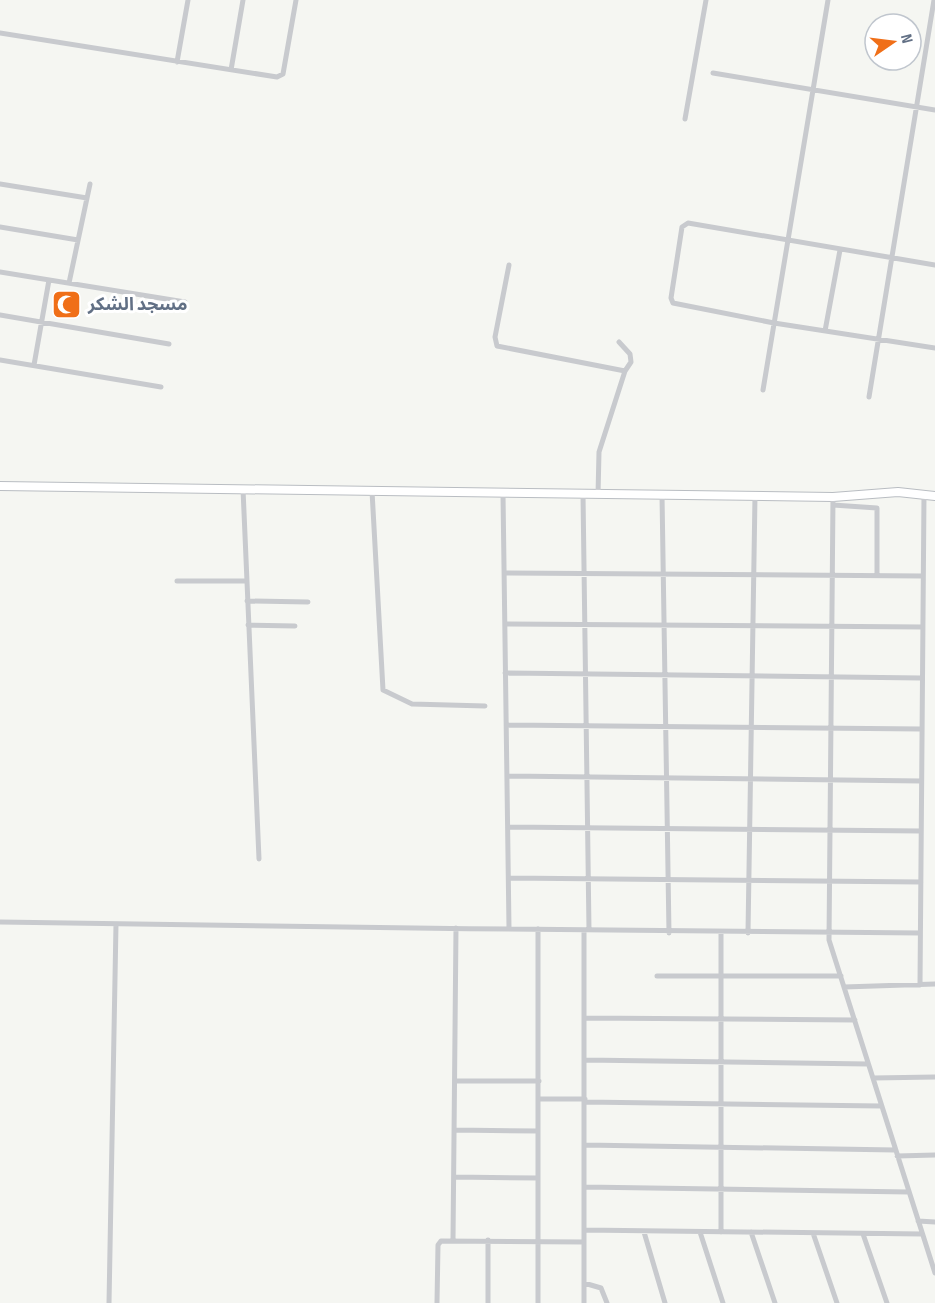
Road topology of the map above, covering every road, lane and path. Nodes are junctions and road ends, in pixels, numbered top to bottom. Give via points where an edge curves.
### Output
1 (188, 0) edge
2 (243, 0) edge
3 (296, 0) edge
4 (706, 0) edge
5 (828, 0) edge
6 (934, 0) edge
7 (0, 33) edge
8 (177, 62) junction
9 (231, 70) junction
10 (713, 73) dead end
11 (812, 89) junction
12 (916, 107) junction
13 (935, 110) edge
14 (685, 119) dead end
15 (0, 184) edge
16 (90, 184) dead end
17 (87, 198) junction
18 (0, 227) edge
19 (78, 240) junction
20 (788, 241) junction
21 (840, 250) junction
22 (891, 258) junction
23 (509, 265) dead end
24 (935, 266) edge
25 (0, 272) edge
26 (49, 280) junction
27 (69, 283) junction
28 (185, 302) dead end
29 (0, 315) edge
30 (42, 322) junction
31 (774, 323) junction
32 (825, 331) junction
33 (878, 339) junction
34 (619, 342) dead end
35 (169, 344) dead end
36 (935, 348) edge
37 (0, 360) edge
38 (34, 365) junction
39 (625, 370) junction
40 (161, 387) dead end
41 (763, 390) dead end
42 (868, 397) dead end
43 (0, 486) edge
44 (243, 489) junction
45 (372, 491) junction
46 (502, 494) junction
47 (583, 494) junction
48 (598, 495) junction
49 (662, 495) junction
50 (924, 495) junction
51 (755, 496) junction
52 (935, 496) edge
53 (833, 501) junction
54 (584, 572) junction
55 (504, 573) junction
56 (663, 573) junction
57 (753, 574) junction
58 (832, 574) junction
59 (877, 575) junction
60 (922, 576) junction
61 (177, 581) dead end
62 (246, 581) junction
63 (248, 601) junction
64 (308, 602) dead end
65 (505, 624) junction
66 (248, 625) junction
67 (585, 625) junction
68 (664, 625) junction
69 (295, 626) dead end
70 (832, 626) junction
71 (752, 627) junction
72 (922, 627) junction
73 (505, 673) junction
74 (586, 674) junction
75 (665, 675) junction
76 (750, 676) junction
77 (831, 677) junction
78 (921, 678) junction
79 (485, 706) dead end
80 (506, 725) junction
81 (586, 726) junction
82 (666, 727) junction
83 (751, 729) junction
84 (831, 729) junction
85 (921, 729) junction
86 (507, 776) junction
87 (587, 777) junction
88 (667, 778) junction
89 (751, 779) junction
90 (830, 780) junction
91 (921, 781) junction
92 (508, 827) junction
93 (588, 828) junction
94 (668, 828) junction
95 (750, 829) junction
96 (830, 830) junction
97 (921, 831) junction
98 (259, 858) dead end
99 (508, 878) junction
100 (588, 879) junction
101 (669, 880) junction
102 (749, 881) junction
103 (829, 882) junction
104 (921, 882) junction
105 (0, 922) edge
106 (116, 924) junction
107 (456, 928) junction
108 (509, 928) junction
109 (538, 929) junction
110 (586, 930) junction
111 (669, 933) junction
112 (721, 933) junction
113 (748, 933) junction
114 (829, 933) junction
115 (920, 933) junction
116 (657, 976) dead end
117 (721, 976) junction
118 (841, 976) junction
119 (935, 984) edge
120 (920, 985) junction
121 (844, 987) junction
122 (585, 1018) junction
123 (721, 1019) junction
124 (855, 1020) junction
125 (585, 1060) junction
126 (721, 1062) junction
127 (868, 1064) junction
128 (935, 1077) edge
129 (873, 1078) junction
130 (455, 1081) junction
131 (538, 1081) junction
132 (539, 1099) junction
133 (585, 1101) junction
134 (721, 1104) junction
135 (881, 1106) junction
136 (455, 1130) junction
137 (538, 1131) junction
138 (585, 1145) junction
139 (720, 1146) junction
140 (895, 1149) junction
141 (935, 1155) edge
142 (897, 1156) junction
143 (454, 1177) junction
144 (538, 1178) junction
145 (585, 1186) junction
146 (721, 1189) junction
147 (909, 1192) junction
148 (918, 1221) junction
149 (935, 1222) edge
150 (584, 1230) junction
151 (645, 1232) junction
152 (700, 1232) junction
153 (721, 1232) junction
154 (752, 1232) junction
155 (813, 1233) junction
156 (863, 1234) junction
157 (922, 1234) junction
158 (453, 1240) junction
159 (488, 1240) junction
160 (537, 1241) junction
161 (584, 1242) junction
162 (935, 1273) edge
163 (584, 1283) junction
164 (109, 1303) edge
165 (437, 1303) edge
166 (488, 1303) edge
167 (538, 1303) edge
168 (584, 1303) edge
169 (607, 1303) edge
170 (665, 1303) edge
171 (723, 1303) edge
172 (775, 1303) edge
173 (837, 1303) edge
174 (888, 1303) edge

1 - 8 street
2 - 9 street
3 - 9 street via 281,77
4 - 14 street
5 - 11 street
6 - 12 street
7 - 8 street
8 - 9 street
10 - 11 street
11 - 12 street
11 - 20 street
12 - 13 street
12 - 22 street
15 - 17 street
16 - 17 street
17 - 19 street
18 - 19 street
19 - 27 street
20 - 21 street
20 - 31 street
20 - 31 street via 684,224 670,295 673,303
21 - 22 street
21 - 32 street
22 - 24 street
22 - 33 street
23 - 39 street via 495,337 497,346
25 - 26 street
26 - 27 street
26 - 30 street
27 - 28 street
29 - 30 street
30 - 35 street
30 - 38 street
31 - 32 street
31 - 41 street
32 - 33 street
33 - 36 street
33 - 42 street
34 - 39 street via 631,358
37 - 38 street
38 - 40 street
39 - 48 street via 601,444
43 - 44 street
44 - 45 street
44 - 62 street
45 - 46 street
45 - 79 street via 383,690 412,704
46 - 47 street
46 - 55 street
47 - 48 street
47 - 54 street
48 - 49 street
49 - 51 street
49 - 56 street
50 - 52 street
50 - 53 street via 898,492
50 - 60 street
51 - 53 street
51 - 57 street
53 - 58 street
53 - 59 street via 877,508
54 - 55 street
54 - 56 street
54 - 67 street
55 - 65 street
56 - 57 street
56 - 68 street
57 - 58 street
57 - 71 street
58 - 59 street
58 - 70 street
59 - 60 street
60 - 72 street
61 - 62 street
62 - 63 street
63 - 64 street
63 - 66 street
65 - 67 street
65 - 73 street
66 - 69 street
66 - 98 street
67 - 68 street
67 - 74 street
68 - 71 street
68 - 75 street
70 - 71 street
70 - 72 street
70 - 77 street
71 - 76 street
72 - 78 street
73 - 74 street
73 - 80 street
74 - 75 street
74 - 81 street
75 - 76 street
75 - 82 street
76 - 77 street
76 - 83 street
77 - 78 street
77 - 84 street
78 - 85 street
80 - 81 street
80 - 86 street
81 - 82 street
81 - 87 street
82 - 83 street
82 - 88 street
83 - 84 street
83 - 89 street
84 - 85 street
84 - 90 street
85 - 91 street
86 - 87 street
86 - 92 street
87 - 88 street
87 - 93 street
88 - 89 street
88 - 94 street
89 - 90 street
89 - 95 street
90 - 91 street
90 - 96 street
91 - 97 street
92 - 93 street
92 - 99 street
93 - 94 street
93 - 100 street
94 - 95 street
94 - 101 street
95 - 96 street
95 - 102 street
96 - 97 street
96 - 103 street
97 - 104 street
99 - 100 street
99 - 108 street
100 - 101 street
100 - 110 street
101 - 102 street
101 - 111 street
102 - 103 street
102 - 113 street
103 - 104 street
103 - 114 street
104 - 115 street
105 - 106 street
106 - 107 street
106 - 164 street
107 - 108 street
107 - 130 street
108 - 109 street
109 - 110 street
109 - 131 street
110 - 111 street
110 - 122 street
111 - 112 street
112 - 113 street
112 - 117 street
113 - 114 street
114 - 115 street
114 - 118 street
115 - 120 street
116 - 117 street
117 - 118 street
117 - 123 street
118 - 121 street
119 - 120 street
120 - 121 street
121 - 124 street
122 - 123 street
122 - 125 street
123 - 124 street
123 - 126 street
124 - 127 street
125 - 126 street
125 - 133 street
126 - 127 street
126 - 134 street
127 - 129 street
128 - 129 street
129 - 135 street
130 - 131 street
130 - 136 street
131 - 132 street
132 - 133 street
132 - 137 street
133 - 134 street
133 - 138 street
134 - 135 street
134 - 139 street
135 - 140 street
136 - 137 street
136 - 143 street
137 - 144 street
138 - 139 street
138 - 145 street
139 - 140 street
139 - 146 street
140 - 142 street
141 - 142 street
142 - 147 street
143 - 144 street
143 - 158 street
144 - 160 street
145 - 146 street
145 - 150 street
146 - 147 street
146 - 153 street
147 - 148 street
148 - 149 street
148 - 157 street
150 - 151 street
150 - 161 street
151 - 152 street
151 - 170 street
152 - 153 street
152 - 171 street
153 - 154 street
154 - 155 street
154 - 172 street
155 - 156 street
155 - 173 street
156 - 157 street
156 - 174 street
157 - 162 street
158 - 159 street
158 - 165 street via 438,1245
159 - 160 street
159 - 166 street
160 - 161 street
160 - 167 street
161 - 163 street
163 - 168 street
163 - 169 street via 601,1288

